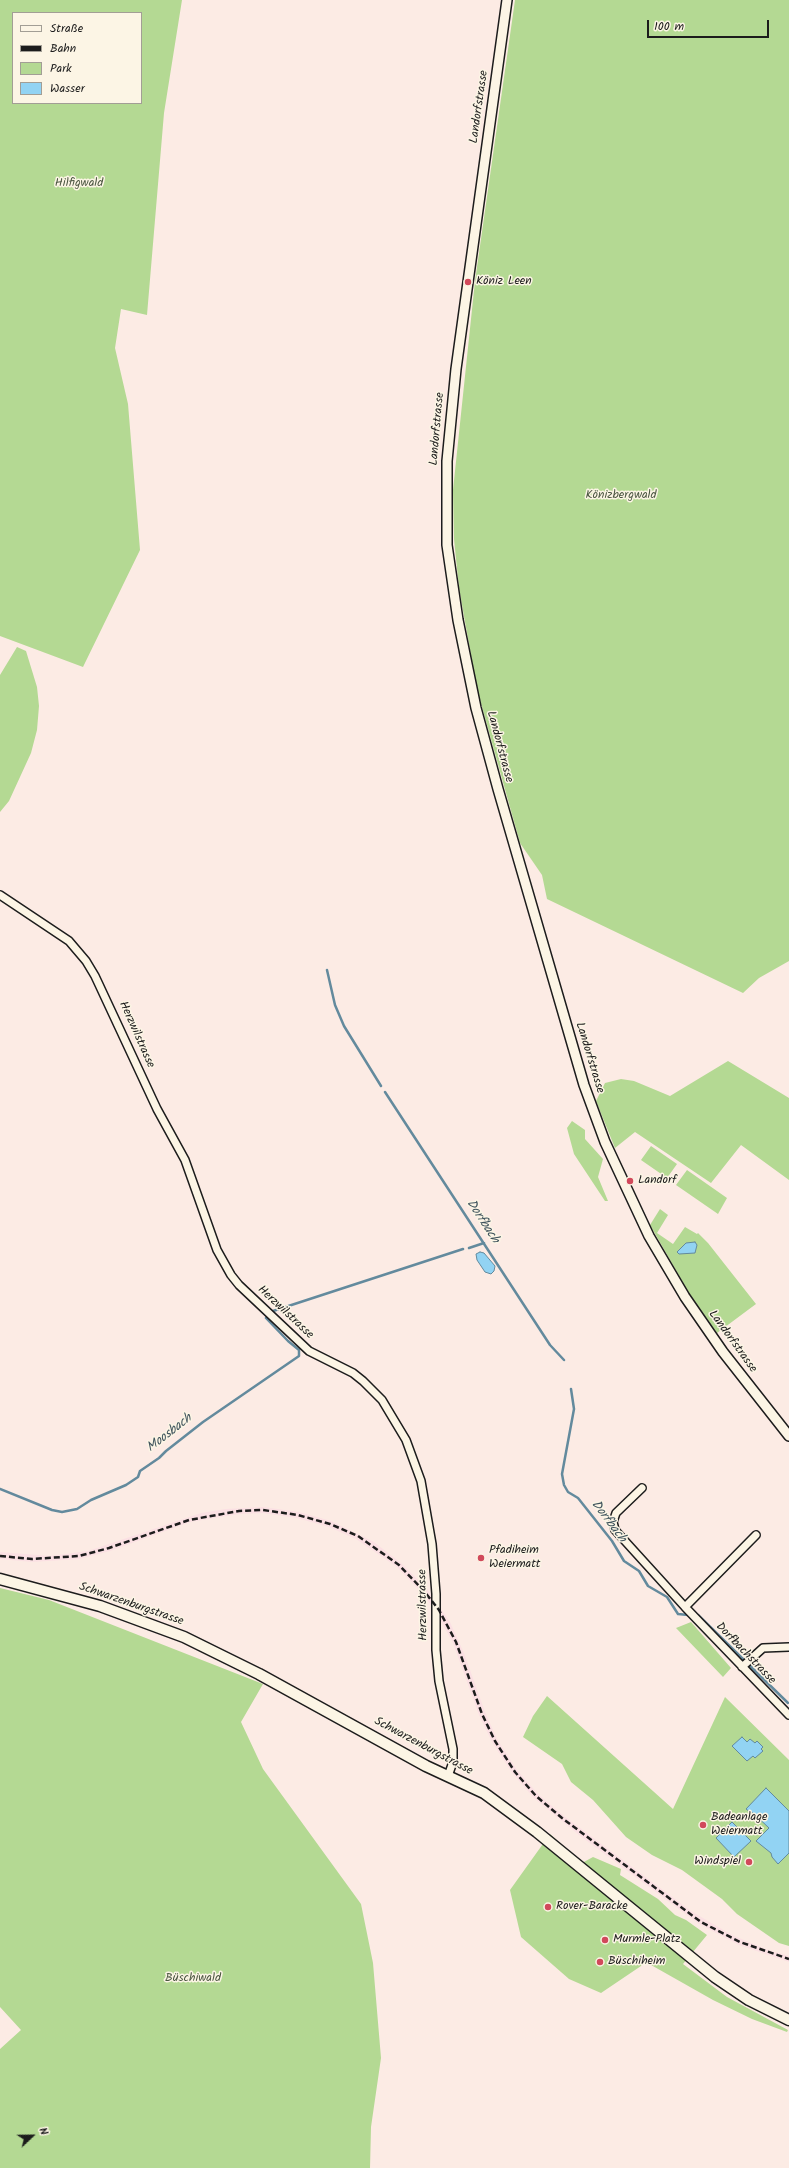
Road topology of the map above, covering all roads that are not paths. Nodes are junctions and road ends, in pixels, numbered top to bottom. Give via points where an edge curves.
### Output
1 (507, 0) edge
2 (0, 894) edge
3 (789, 1436) edge
4 (642, 1488) dead end
5 (756, 1535) dead end
6 (0, 1579) edge
7 (685, 1607) junction
8 (789, 1647) edge
9 (742, 1667) junction
10 (789, 1715) edge
11 (448, 1776) junction
12 (789, 2020) edge

1 - 3 street, Landorfstrasse via 459,344 447,461 448,545 452,591 463,648 486,747 584,1085 605,1142 649,1236 685,1297 723,1352
2 - 11 street, Herzwilstrasse via 69,941 101,985 154,1102 177,1144 217,1250 231,1275 309,1351 353,1373 363,1381 382,1400 406,1440 421,1481 432,1544 436,1594 436,1650 440,1688 453,1749 453,1762
4 - 7 street, Dorfbachstrasse via 616,1513 613,1522 615,1530
5 - 7 street
6 - 11 main road, Schwarzenburgstrasse via 107,1608 184,1637 259,1674
7 - 9 street, Dorfbachstrasse
8 - 9 street via 763,1648
9 - 10 street, Dorfbachstrasse
11 - 12 main road, Schwarzenburgstrasse via 484,1793 527,1824 714,1977 749,2000

